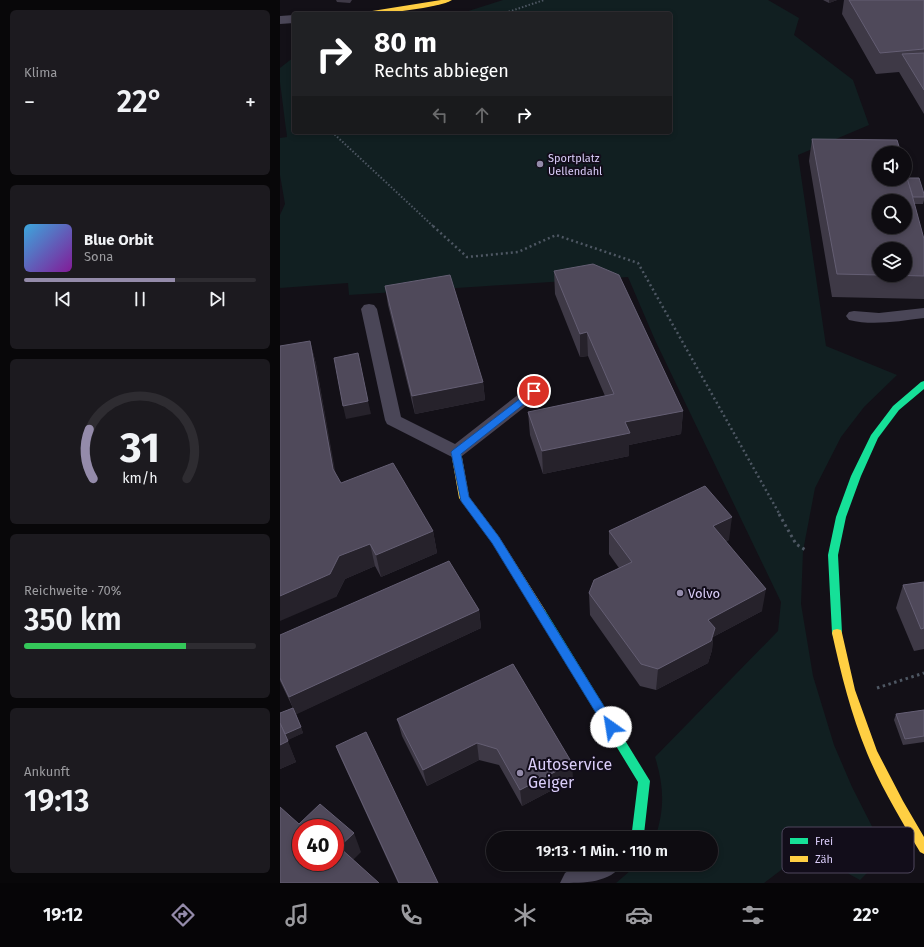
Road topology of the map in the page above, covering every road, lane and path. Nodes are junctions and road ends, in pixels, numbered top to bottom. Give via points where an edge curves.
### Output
1 (449, 0) edge
2 (544, 0) edge
3 (380, 12) edge
4 (508, 12) edge
5 (292, 19) edge
6 (280, 20) edge
7 (334, 134) edge
8 (369, 309) dead end
9 (924, 314) edge
10 (854, 316) dead end
11 (924, 384) edge
12 (534, 391) dead end
13 (456, 452) junction
14 (833, 555) junction
15 (924, 673) edge
16 (850, 690) junction
17 (912, 827) edge
18 (638, 831) edge
19 (914, 831) edge
20 (924, 848) edge
21 (595, 871) edge
22 (575, 883) edge

1 - 3 street
2 - 4 path
5 - 6 street
7 - 14 path via 467,257 518,252 556,235 638,263 796,544 807,550
8 - 13 lane via 393,420
9 - 10 lane via 879,318
11 - 14 street via 896,408 874,437 841,517
12 - 13 lane
13 - 18 street via 464,498 496,540 644,781
14 - 16 street via 837,639
15 - 16 path via 873,689
16 - 17 street via 872,752
19 - 20 street
21 - 22 street

